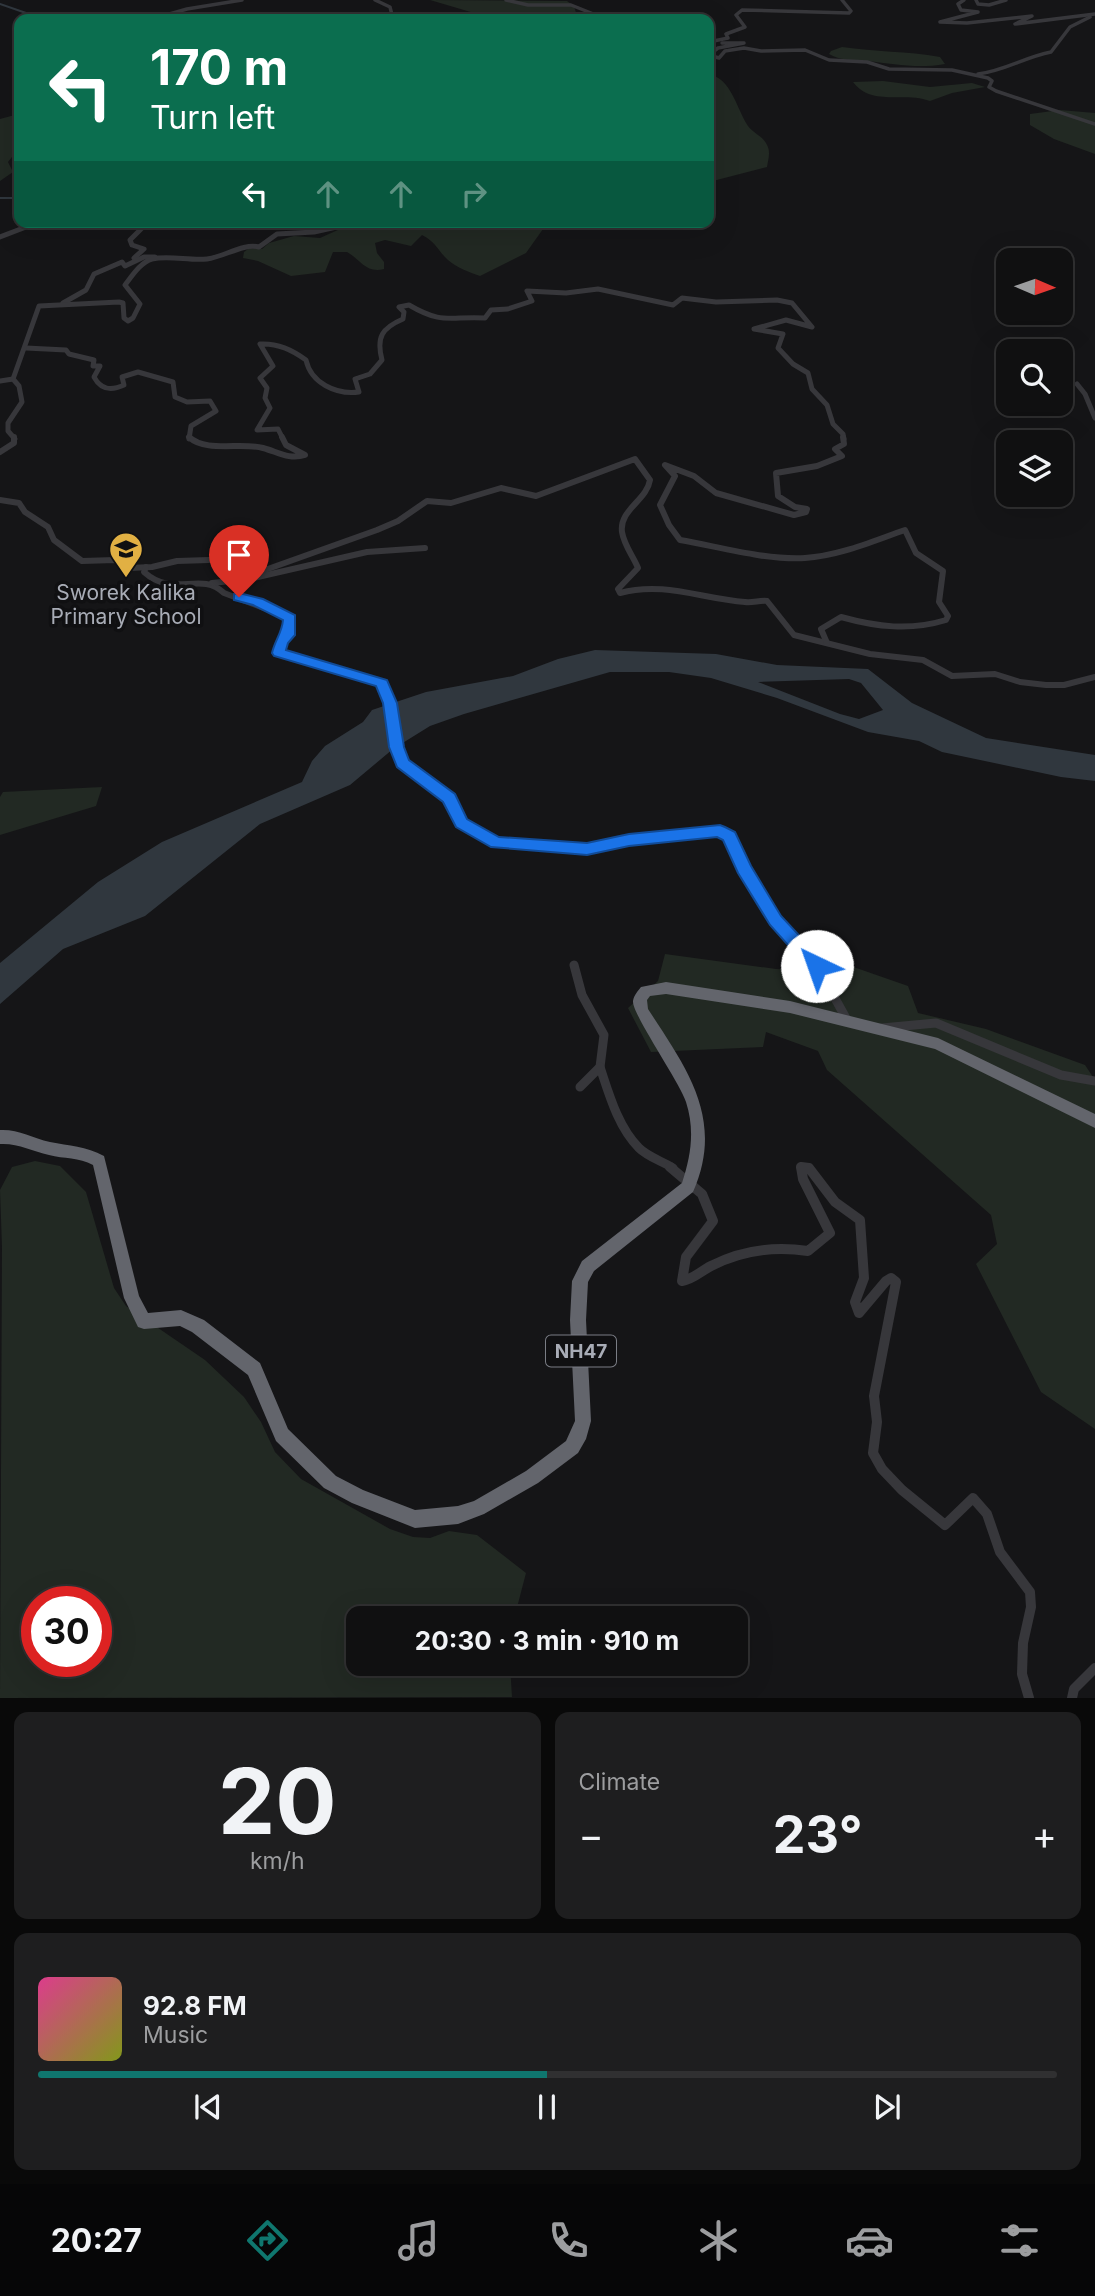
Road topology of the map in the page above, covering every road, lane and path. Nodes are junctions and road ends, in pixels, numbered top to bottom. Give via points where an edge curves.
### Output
1 (242, 0) edge
2 (375, 0) edge
3 (506, 0) edge
4 (842, 0) edge
5 (964, 0) edge
6 (976, 0) edge
7 (1006, 0) edge
8 (170, 14) edge
9 (390, 14) edge
10 (591, 14) edge
11 (1095, 15) edge
12 (714, 42) edge
13 (714, 43) edge
14 (714, 51) edge
15 (714, 56) edge
16 (975, 76) junction
17 (1095, 124) edge
18 (23, 228) edge
19 (142, 228) edge
20 (332, 228) edge
21 (0, 237) edge
22 (160, 258) junction
23 (122, 262) junction
24 (63, 303) junction
25 (26, 348) junction
26 (13, 379) junction
27 (0, 381) edge
28 (1077, 384) dead end
29 (1095, 418) edge
30 (0, 452) edge
31 (0, 500) edge
32 (425, 548) dead end
33 (146, 567) junction
34 (209, 583) junction
35 (827, 643) junction
36 (1095, 677) edge
37 (575, 965) dead end
38 (848, 1020) junction
39 (881, 1028) junction
40 (600, 1067) junction
41 (1095, 1081) edge
42 (580, 1087) dead end
43 (1095, 1121) edge
44 (0, 1137) edge
45 (691, 1180) junction
46 (1095, 1668) edge
47 (1029, 1698) edge
48 (1072, 1698) edge

1 - 8 street
2 - 9 street via 390,7
3 - 10 street via 571,5
4 - 12 street via 851,12 742,10 736,15 745,27
5 - 11 street via 958,4 961,10 978,12 940,22 1031,16 1015,24
6 - 7 street via 986,5
11 - 16 street via 1070,27 1051,52
13 - 14 street via 744,44
15 - 16 street via 744,48 805,50 829,60
16 - 17 street via 992,81 989,87 996,91
18 - 21 street
19 - 23 street via 130,240 143,251
20 - 22 street via 277,234 259,247 250,245 208,259
22 - 23 street via 149,256 125,266
22 - 24 street via 141,266 125,285 140,304 128,321 123,303 113,300
23 - 24 street via 94,274 86,290
24 - 25 street via 39,306
25 - 26 street
25 - 35 street via 66,350 94,360 93,366 100,366 96,382 106,389 124,385 122,377 138,372 173,382 174,397 187,402 210,401 216,411 190,432 189,439 196,443 255,446 281,457 296,457 305,455 286,445 278,429 257,430 270,408 265,398 267,387 260,378 273,366 260,344 287,349 306,360 314,378 326,387 355,393 359,392 355,379 370,374 382,360 378,338 384,327 403,318 401,305 438,320 482,318 491,310 532,301 527,291 566,293 589,288 673,304 682,298 792,303 812,327 786,320 754,329 783,334 778,348 808,373 812,389 827,405 844,444 835,449 842,456 837,459 776,473 778,496 806,512 794,516 716,493 694,476 665,465 675,476 660,505 680,540 780,558 840,551 905,530 916,553 943,571 939,602 946,620 911,629 880,628 841,617 821,629
26 - 27 street
26 - 30 street via 22,402 8,423 14,443
28 - 29 street
31 - 33 street via 19,503 48,527 54,540 82,561 115,560 129,568
32 - 34 street via 360,552 249,579
33 - 34 street via 150,580 161,585
33 - 35 street via 241,559 265,570 377,530 427,501 450,503 501,488 536,496 635,459 647,470 650,486 626,515 622,530 638,568 618,589 620,593 654,590 749,603 765,600 794,635
34 - 38 street via 290,618 279,653 382,683 403,763 449,798 461,823 496,843 587,849 693,832 720,831 729,836 760,897 817,966
35 - 36 street via 923,660 952,676 995,674 1046,685
37 - 40 street via 582,995 604,1035
38 - 39 highway
38 - 45 highway via 666,988 641,994 643,1014 688,1084 697,1114
39 - 41 street via 936,1023 1061,1075
39 - 43 highway via 938,1044
40 - 42 street
40 - 45 street via 617,1119 636,1144 647,1156
44 - 45 highway, NH47 via 85,1152 99,1161 132,1298 144,1321 181,1318 198,1326 254,1369 282,1435 330,1482 415,1520 478,1508 572,1447 583,1421 580,1281 588,1266 663,1209
45 - 47 street via 712,1207 713,1220 687,1258 680,1272 682,1281 743,1253 782,1246 808,1251 830,1233 801,1167 810,1168 835,1202 860,1220 864,1278 855,1302 859,1313 871,1306 883,1282 891,1278 896,1282 874,1396 873,1453 902,1490 945,1525 973,1498 987,1514 1000,1552 1030,1592 1022,1674
46 - 48 street via 1074,1689

